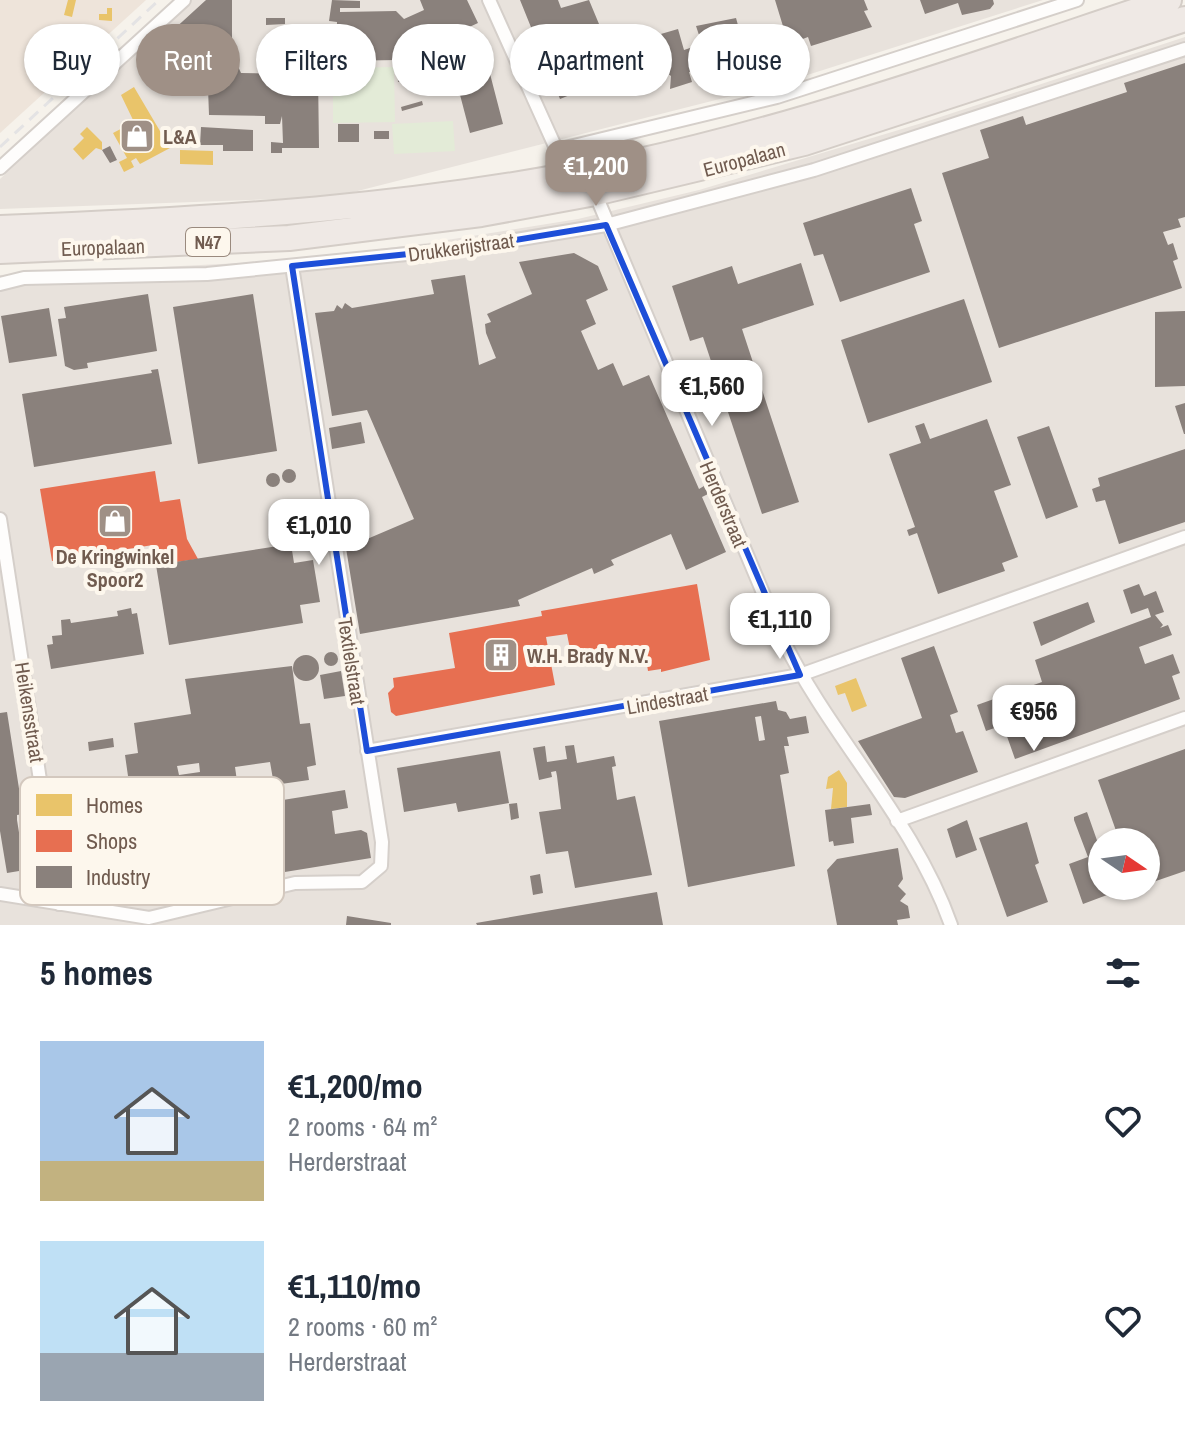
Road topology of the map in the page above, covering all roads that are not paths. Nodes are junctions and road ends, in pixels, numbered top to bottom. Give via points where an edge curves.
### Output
1 (184, 0) edge
2 (489, 0) edge
3 (1077, 0) edge
4 (1169, 0) edge
5 (1185, 19) edge
6 (1185, 49) edge
7 (557, 150) junction
8 (0, 168) edge
9 (568, 175) junction
10 (595, 193) junction
11 (606, 225) junction
12 (0, 228) edge
13 (0, 251) edge
14 (292, 266) junction
15 (0, 284) edge
16 (0, 519) edge
17 (1185, 537) edge
18 (800, 675) junction
19 (1185, 718) edge
20 (367, 751) junction
21 (40, 777) edge
22 (897, 821) junction
23 (284, 886) edge
24 (0, 894) edge
25 (20, 897) edge
26 (65, 905) edge
27 (203, 905) edge
28 (951, 925) edge

1 - 8 street
2 - 7 street
3 - 7 street via 777,97
4 - 9 highway, Europalaan / N47 via 797,121
5 - 10 highway, Europalaan / N47 via 804,143
6 - 11 street, Drukkerijstraat via 814,170
7 - 9 street
9 - 12 highway, Europalaan / N47 via 300,213
10 - 11 street, Herderstraat
10 - 13 highway, Europalaan / N47 via 468,216 301,236
11 - 14 street, Drukkerijstraat via 467,248
11 - 18 street, Herderstraat
14 - 15 street, Drukkerijstraat via 207,274 24,278
14 - 20 street, Textielstraat
16 - 21 street, Heikensstraat
17 - 18 street, Lindestraat
18 - 20 street, Lindestraat
18 - 22 street, Herderstraat
19 - 22 street
20 - 23 street, Textielstraat via 381,866 362,882
22 - 28 street, Herderstraat
24 - 25 street
26 - 27 street, Textielstraat via 149,918

